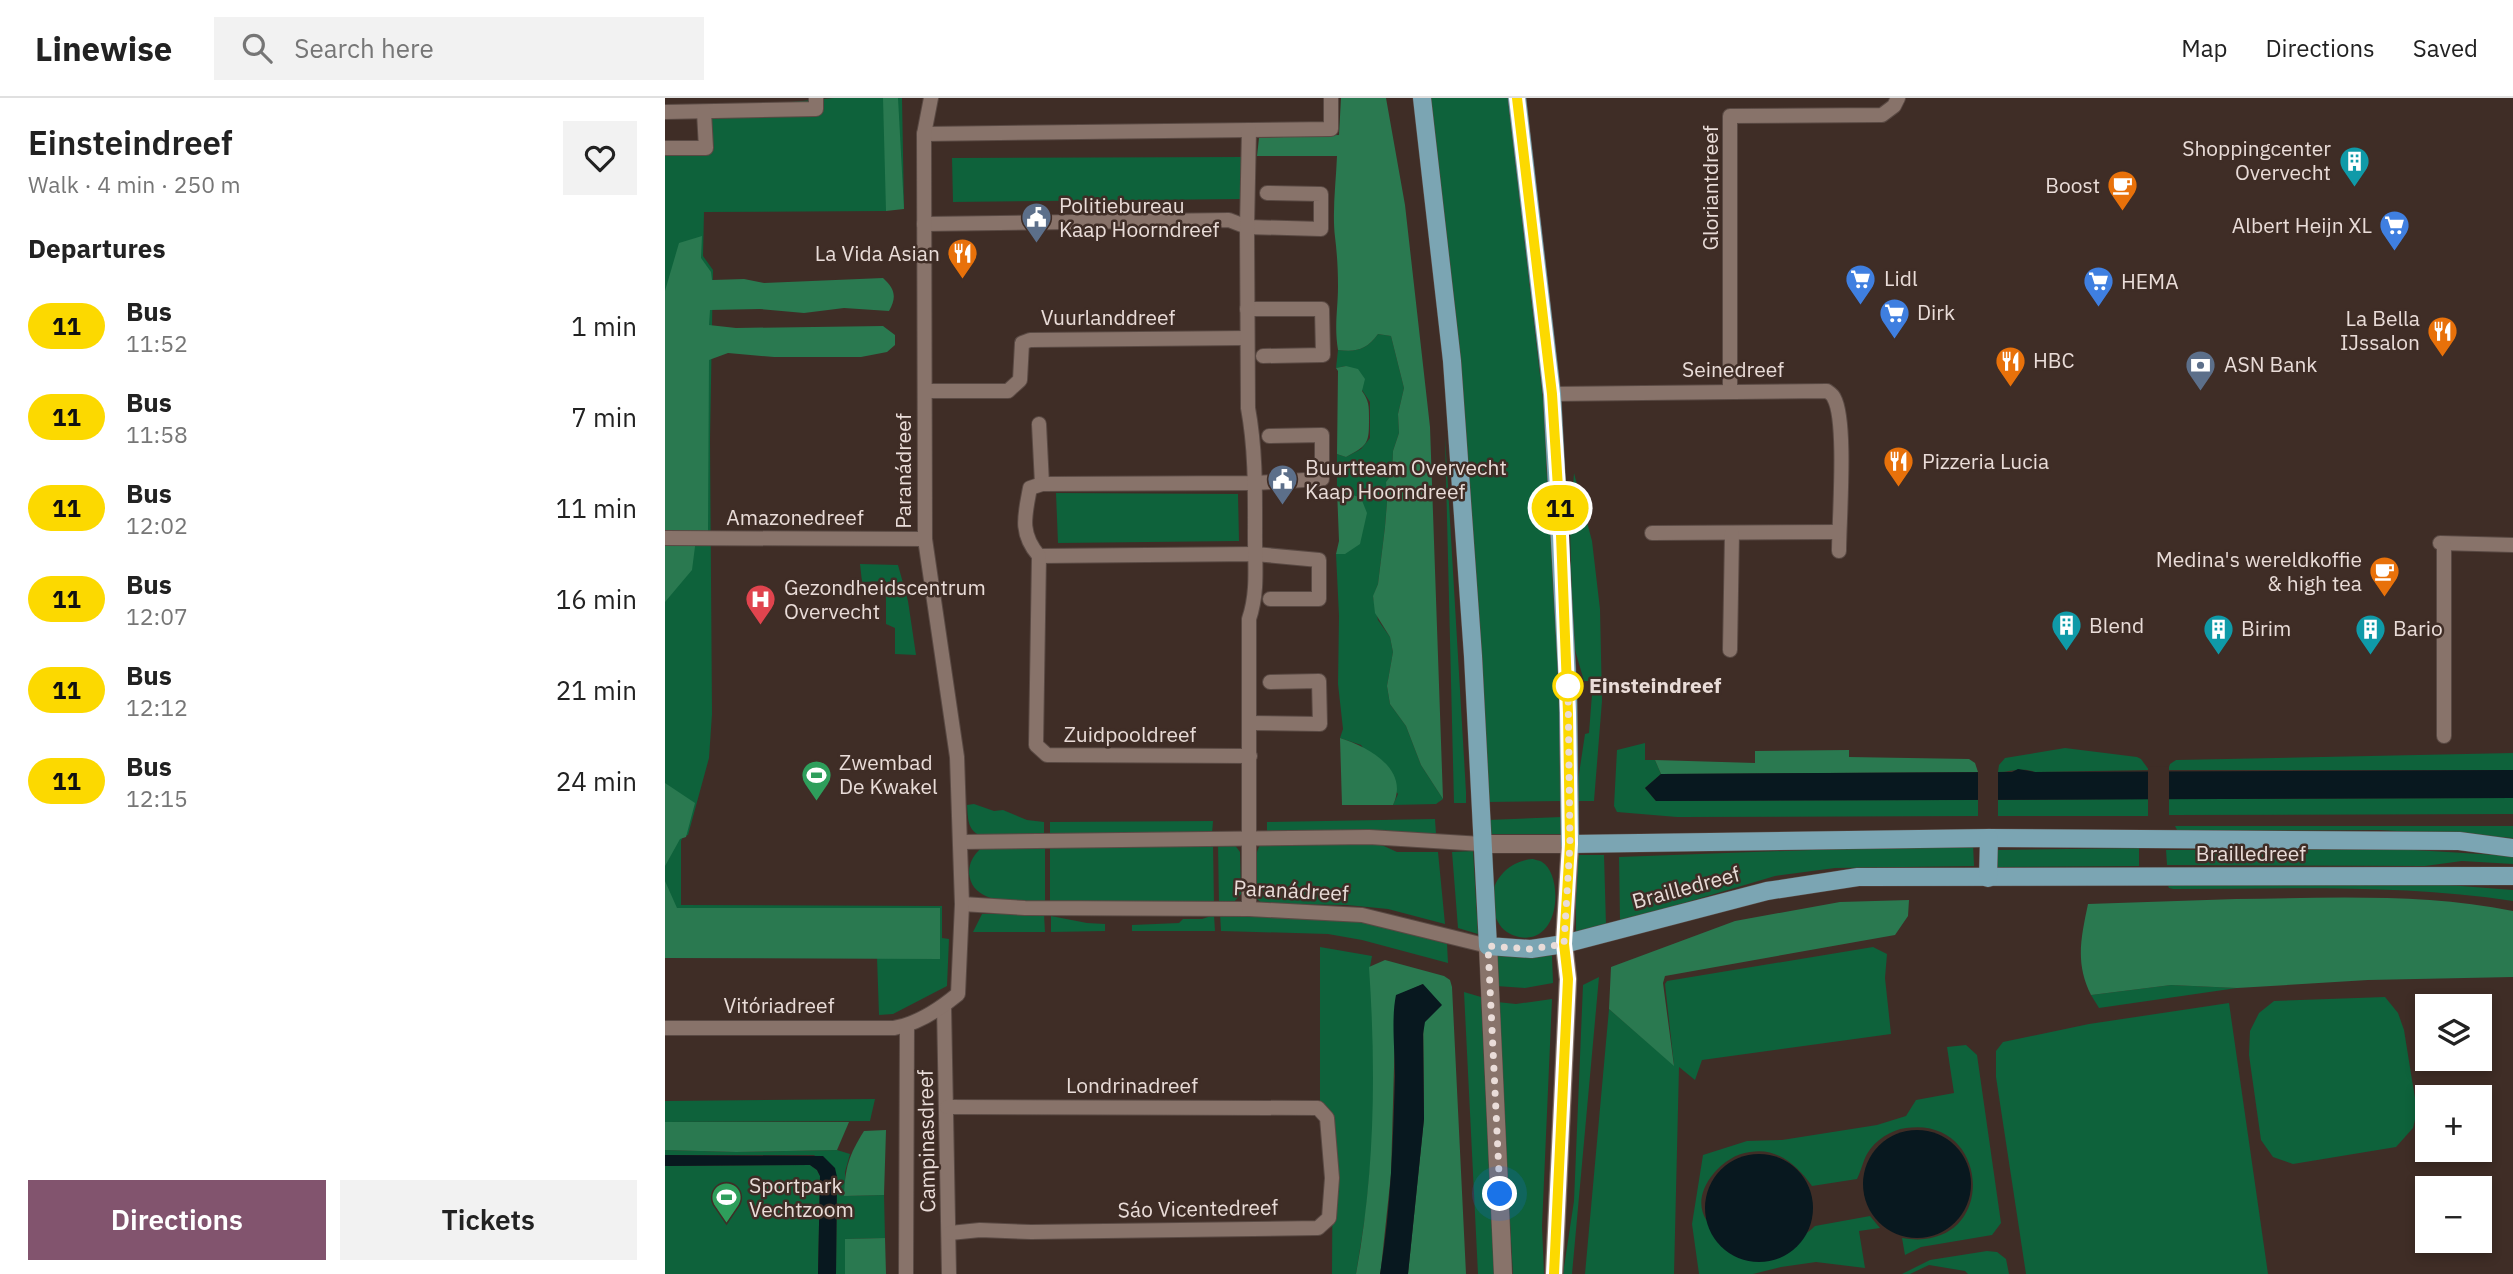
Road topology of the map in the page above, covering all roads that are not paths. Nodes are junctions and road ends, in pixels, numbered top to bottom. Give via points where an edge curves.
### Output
1 (816, 98) edge
2 (931, 98) edge
3 (1331, 98) edge
4 (1422, 98) edge
5 (1517, 98) edge
6 (1898, 98) edge
7 (665, 112) edge
8 (704, 112) junction
9 (1249, 130) junction
10 (924, 134) junction
11 (665, 148) edge
12 (1266, 193) dead end
13 (924, 224) junction
14 (1247, 227) junction
15 (1247, 309) junction
16 (1247, 338) junction
17 (1263, 356) dead end
18 (925, 391) junction
19 (1730, 392) junction
20 (1552, 394) junction
21 (1039, 424) dead end
22 (1269, 436) dead end
23 (1255, 483) junction
24 (1042, 484) junction
25 (1839, 532) junction
26 (1652, 533) dead end
27 (1732, 533) junction
28 (665, 538) edge
29 (925, 539) junction
30 (2513, 545) edge
31 (1839, 551) dead end
32 (1255, 554) junction
33 (1039, 556) junction
34 (1270, 599) dead end
35 (1730, 650) dead end
36 (1270, 682) dead end
37 (1249, 723) junction
38 (2444, 736) dead end
39 (1249, 756) junction
40 (1989, 838) junction
41 (1248, 839) junction
42 (960, 842) junction
43 (1482, 844) junction
44 (1570, 844) junction
45 (2513, 848) edge
46 (2513, 876) edge
47 (1988, 878) junction
48 (962, 904) junction
49 (1249, 909) junction
50 (1564, 944) junction
51 (1488, 946) junction
52 (944, 1006) junction
53 (665, 1027) edge
54 (900, 1027) junction
55 (947, 1107) junction
56 (1318, 1108) joint
57 (950, 1233) junction
58 (906, 1274) edge
59 (949, 1274) edge
60 (1503, 1274) edge
61 (1554, 1274) edge

1 - 8 street via 816,109
2 - 10 street, Paranádreef
3 - 9 street via 1331,129
4 - 43 main road via 1453,374
5 - 20 main road
6 - 19 street, Gloriantdreef via 1882,115 1730,116
7 - 8 street
8 - 11 street via 706,148
9 - 10 street
9 - 14 street
10 - 13 street, Paranádreef
12 - 14 street via 1321,194 1321,229
13 - 14 street via 1229,220
13 - 18 street, Paranádreef
14 - 15 street
15 - 16 street
15 - 17 street via 1322,309 1323,355
16 - 18 street, Vuurlanddreef via 1030,340 1022,344 1020,380 1008,391
16 - 23 street
18 - 29 street, Paranádreef
19 - 20 street, Seinedreef
19 - 25 street, Seinedreef via 1827,391 1834,397
20 - 44 main road via 1567,677
21 - 24 street
22 - 23 street via 1322,435 1322,480
23 - 24 street
23 - 32 street
24 - 33 street, Zuidpooldreef via 1030,488 1024,519 1028,544
25 - 27 street
25 - 31 street
26 - 27 street
27 - 35 street
28 - 29 street, Amazonedreef
29 - 42 street, Paranádreef via 957,757
30 - 38 street via 2442,544
32 - 33 street
32 - 34 street via 1319,560 1319,599
32 - 37 street via 1255,601 1249,619
33 - 39 street, Zuidpooldreef via 1036,745 1047,755
36 - 37 street via 1319,681 1320,724
37 - 39 street
39 - 41 street
40 - 44 main road, Brailledreef
40 - 45 main road, Brailledreef via 2459,841
40 - 47 main road
41 - 42 street
41 - 43 street via 1369,837
41 - 49 street
42 - 48 street, Paranádreef
43 - 44 main road
43 - 51 main road
44 - 50 main road
46 - 47 main road, Brailledreef
47 - 50 main road, Brailledreef via 1858,877 1808,883
48 - 49 street, Paranádreef
48 - 52 street, Paranádreef via 958,994
49 - 51 street, Paranádreef via 1362,915
50 - 51 main road, Brailledreef via 1531,949
50 - 61 main road via 1568,979
51 - 60 main road
52 - 54 street
52 - 55 street, Campinasdreef
53 - 54 street, Vitóriadreef
54 - 58 street, Campinasdreef
55 - 56 street, Londrinadreef
55 - 57 street, Campinasdreef
56 - 57 street, Sáo Vicentedreef via 1327,1118 1332,1178 1329,1218 1318,1228
57 - 59 street, Campinasdreef

